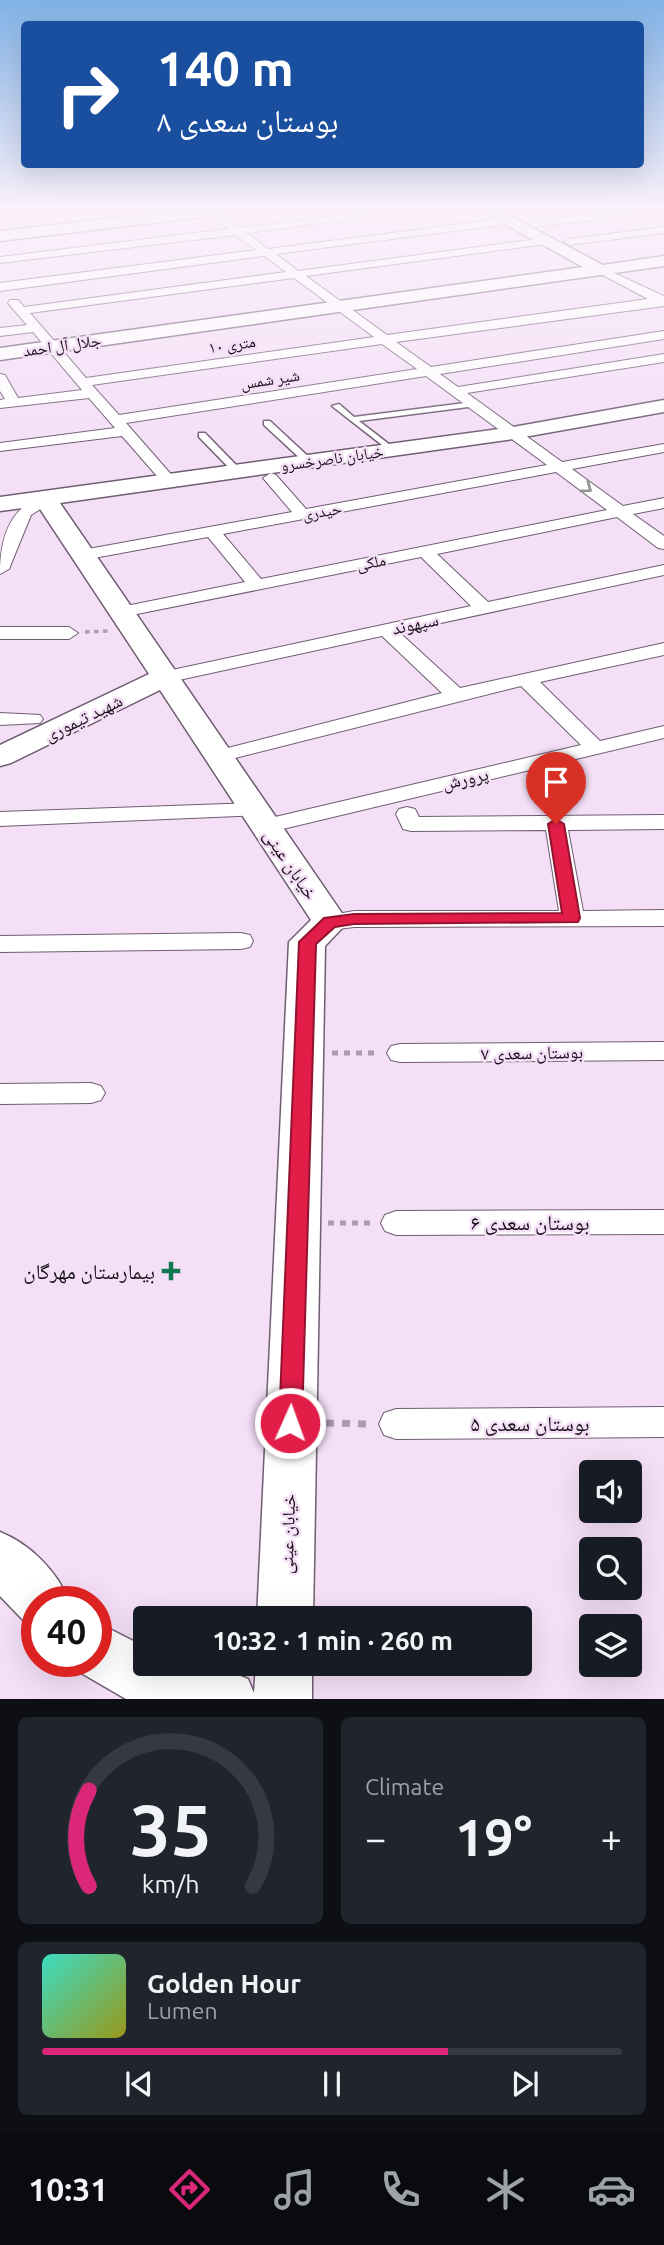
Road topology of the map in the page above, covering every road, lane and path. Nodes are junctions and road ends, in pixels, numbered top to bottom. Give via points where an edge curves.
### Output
1 (194, 286) edge
2 (314, 286) edge
3 (484, 286) edge
4 (633, 286) edge
5 (0, 287) edge
6 (663, 301) edge
7 (11, 306) edge
8 (341, 306) junction
9 (36, 328) junction
10 (0, 332) edge
11 (664, 335) edge
12 (386, 340) junction
13 (52, 346) junction
14 (0, 354) edge
15 (664, 358) edge
16 (429, 372) junction
17 (0, 378) edge
18 (88, 388) junction
19 (456, 391) junction
20 (7, 403) edge
21 (473, 404) junction
22 (336, 406) dead end
23 (664, 406) edge
24 (353, 419) junction
25 (267, 423) dead end
26 (121, 426) junction
27 (513, 433) junction
28 (202, 435) dead end
29 (0, 447) edge
30 (664, 449) edge
31 (391, 450) junction
32 (308, 461) junction
33 (560, 468) junction
34 (237, 471) junction
35 (271, 478) dead end
36 (168, 480) junction
37 (38, 503) junction
38 (664, 503) edge
39 (0, 504) edge
40 (621, 512) junction
41 (303, 515) junction
42 (0, 520) edge
43 (212, 531) junction
44 (664, 544) edge
45 (424, 551) junction
46 (83, 555) junction
47 (1, 563) edge
48 (664, 570) edge
49 (257, 585) junction
50 (484, 608) junction
51 (127, 621) junction
52 (386, 629) junction
53 (0, 633) edge
54 (69, 633) joint
55 (664, 649) edge
56 (165, 677) junction
57 (526, 680) junction
58 (456, 695) junction
59 (0, 719) edge
60 (33, 719) dead end
61 (664, 732) edge
62 (596, 747) junction
63 (219, 756) junction
64 (0, 757) edge
65 (407, 814) dead end
66 (260, 818) junction
67 (0, 820) edge
68 (664, 822) edge
69 (556, 824) junction
70 (572, 918) junction
71 (664, 918) edge
72 (330, 922) junction
73 (241, 941) dead end
74 (0, 944) edge
75 (664, 1051) edge
76 (303, 1052) junction
77 (400, 1053) joint
78 (91, 1093) dead end
79 (0, 1094) edge
80 (664, 1222) edge
81 (296, 1223) junction
82 (396, 1223) joint
83 (664, 1422) edge
84 (290, 1423) junction
85 (396, 1424) joint
86 (0, 1558) edge
87 (27, 1586) edge
88 (285, 1606) edge
89 (112, 1659) edge
90 (284, 1676) edge
91 (228, 1699) edge
92 (283, 1699) edge

1 - 7 street
2 - 8 street
3 - 8 street, جلال آل احمد
4 - 6 street
5 - 7 street
6 - 12 street, ۱۰ متری
7 - 9 street
8 - 12 street
8 - 13 street, جلال آل احمد
9 - 10 street
9 - 13 street
11 - 16 street
12 - 16 street
12 - 18 street, ۱۰ متری
13 - 14 street, جلال آل احمد
13 - 18 street
15 - 19 street
16 - 19 street
16 - 26 street, شیر شمس
17 - 20 street
18 - 20 street, ۱۰ متری
18 - 26 street
19 - 21 street
21 - 24 lane
21 - 27 street
22 - 24 lane
23 - 27 street, خیابان ناصرخسرو
24 - 31 lane
25 - 32 lane
26 - 29 street, شیر شمس
26 - 36 street
27 - 31 street, خیابان ناصرخسرو
27 - 33 street
28 - 34 lane
30 - 33 street, حیدری
31 - 32 street, خیابان ناصرخسرو
32 - 34 street, خیابان ناصرخسرو
33 -> 40 street
33 - 41 street, حیدری
34 - 36 street, خیابان ناصرخسرو
35 - 41 street
36 - 37 street, خیابان ناصرخسرو
37 - 39 street, خیابان ناصرخسرو
37 - 42 street
37 - 46 street, خیابان عینی
37 - 47 street
38 - 40 street, ملکی
40 - 44 street
40 - 45 street, ملکی
41 - 43 street, حیدری
43 - 46 street, حیدری
43 - 49 street
45 - 49 street, ملکی
45 - 50 street
46 - 51 street, خیابان عینی
48 - 50 street, سپهوند
49 - 51 street, ملکی
50 - 52 street, سپهوند
51 - 54 path
51 - 56 street, خیابان عینی
52 - 56 street, سپهوند
52 - 58 street
53 - 54 street
55 - 57 street
56 - 63 street, خیابان عینی
56 - 64 street, شهید تیموری
57 - 58 street
57 - 62 street
58 - 63 street
59 - 60 street
61 - 62 street, پرورش
62 - 66 street, پرورش
63 - 66 street, خیابان عینی
65 - 69 street via 411,824
66 - 67 street, پرورش
66 - 72 street, خیابان عینی
68 - 69 street
69 - 70 street
70 - 71 street
70 - 72 street
72 - 76 street, خیابان عینی via 307,942
73 - 74 street
75 - 77 street, بوستان سعدی ۷
76 - 77 path
76 - 81 street, خیابان عینی
78 - 79 street
80 - 82 street, بوستان سعدی ۶
81 - 82 path
81 - 84 street, خیابان عینی
83 - 85 street, بوستان سعدی ۵
84 - 85 path
84 - 88 street, خیابان عینی
86 - 87 street
89 - 91 street via 142,1677
90 - 92 street

